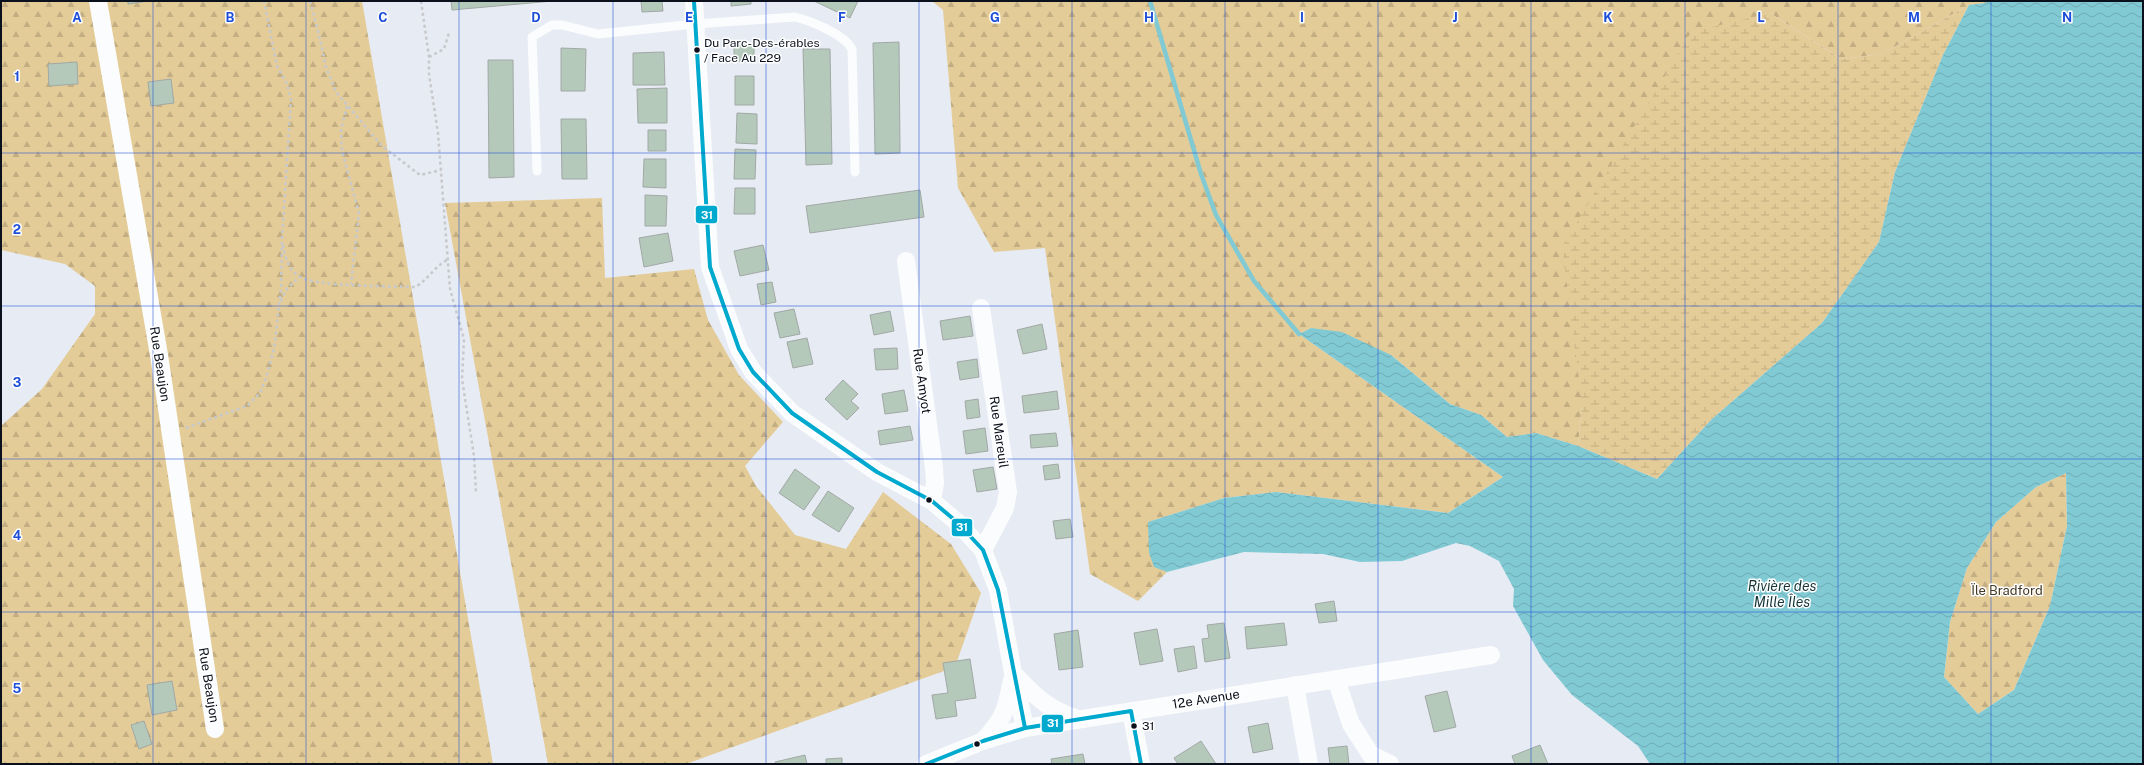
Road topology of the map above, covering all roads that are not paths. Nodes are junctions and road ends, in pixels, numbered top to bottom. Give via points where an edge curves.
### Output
1 (98, 1) edge
2 (694, 1) edge
3 (695, 24) junction
4 (537, 171) dead end
5 (855, 172) dead end
6 (906, 261) dead end
7 (981, 308) dead end
8 (932, 501) junction
9 (983, 550) junction
10 (1491, 655) dead end
11 (1013, 673) junction
12 (1336, 679) junction
13 (1295, 685) junction
14 (1130, 711) junction
15 (1079, 719) junction
16 (1025, 728) junction
17 (215, 729) dead end
18 (983, 741) junction
19 (926, 764) edge
20 (1141, 764) edge
21 (1309, 764) edge
22 (1390, 764) edge

1 - 17 street, Rue Beaujon via 170,433
2 - 3 street
3 - 4 lane via 598,34 552,25 532,37
3 - 5 lane via 795,17 809,20 848,41 852,49
3 - 8 street via 710,267 738,349 753,372 792,413 877,472
6 - 8 street, Rue Amyot via 934,468
7 - 9 street, Rue Mareuil via 1008,492 1006,508
8 - 9 street via 957,522
9 - 11 street via 998,590
10 - 12 street, 12e Avenue
11 - 15 street via 1042,702 1062,714
11 - 16 street
11 - 18 street via 1007,706 1000,722
12 - 13 street, 12e Avenue
12 - 22 street via 1351,724 1371,755
13 - 14 street, 12e Avenue
13 - 21 street
14 - 15 street, 12e Avenue
14 - 20 street
15 - 16 street, 12e Avenue
16 - 18 street, 12e Avenue
18 - 19 street, 12e Avenue

